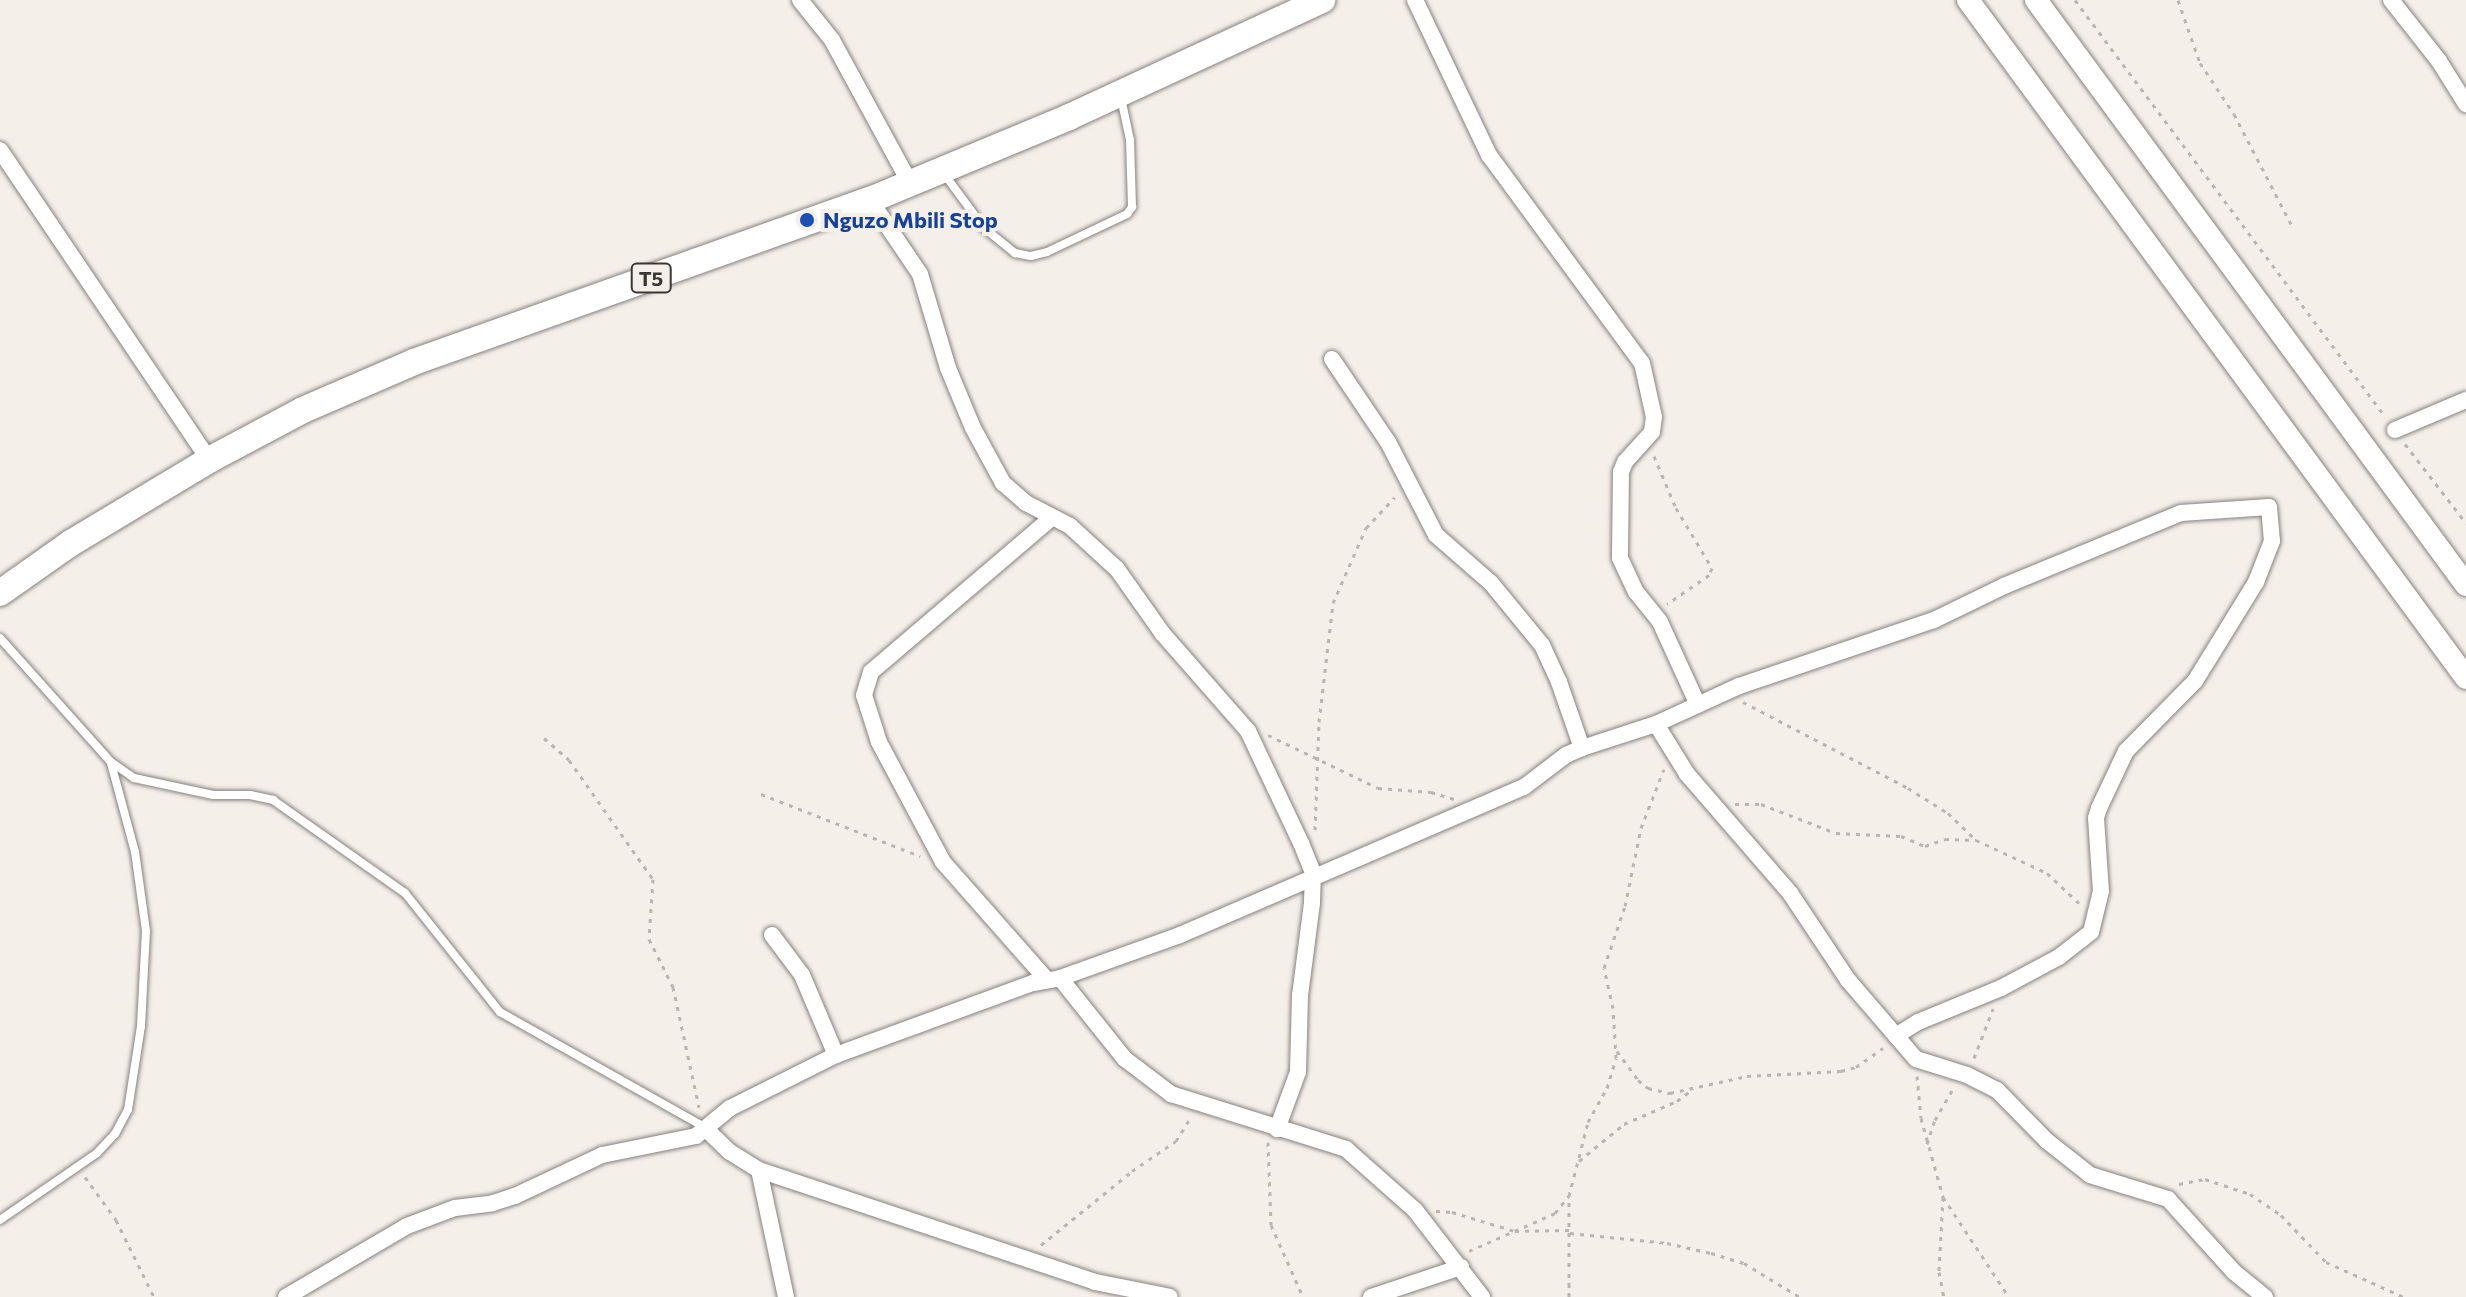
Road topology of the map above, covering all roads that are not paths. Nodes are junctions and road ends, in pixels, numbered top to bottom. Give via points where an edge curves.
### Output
1 (800, 0) edge
2 (1322, 0) edge
3 (1415, 0) edge
4 (1968, 0) edge
5 (2036, 0) edge
6 (2391, 0) edge
7 (1120, 93) junction
8 (2466, 104) edge
9 (0, 150) edge
10 (942, 170) junction
11 (910, 183) junction
12 (870, 200) junction
13 (1332, 359) dead end
14 (2466, 400) edge
15 (2395, 430) road end
16 (209, 460) junction
17 (1051, 518) junction
18 (2466, 585) edge
19 (0, 593) edge
20 (0, 638) edge
21 (2466, 678) edge
22 (1698, 705) junction
23 (1656, 724) junction
24 (1582, 748) junction
25 (111, 762) junction
26 (1313, 879) junction
27 (772, 935) dead end
28 (1054, 979) junction
29 (1896, 1036) junction
30 (836, 1055) junction
31 (704, 1127) junction
32 (1273, 1128) junction
33 (759, 1170) junction
34 (0, 1220) edge
35 (1458, 1263) junction
36 (286, 1297) edge
37 (786, 1297) edge
38 (1170, 1297) edge
39 (1371, 1297) edge
40 (1482, 1297) edge
41 (2265, 1297) edge

1 - 11 street via 832,40
2 - 7 highway, T5
3 - 22 street via 1489,155 1642,363 1654,417 1650,437 1621,472 1618,536 1626,574 1656,614
4 - 21 main road
5 - 18 main road
6 - 8 street
7 - 10 highway, T5
7 - 10 lane via 1130,140 1132,207 1047,252 1015,253 984,228
9 - 16 street
10 - 11 highway, T5
11 - 12 highway, T5
12 - 16 highway, T5 via 414,362 303,410
12 - 17 street via 920,274 948,368 1003,483
13 - 24 street via 1388,442 1445,546 1491,583 1542,645
14 - 15 street
16 - 19 highway, T5 via 71,543
17 - 26 street via 1102,552 1163,634 1248,731
17 - 28 street via 882,662 865,682 864,695 879,742 943,862
20 - 25 lane
22 - 23 street
22 - 29 street via 1934,620 2181,513 2269,507 2272,541 2256,582 2195,681 2126,751 2099,808 2101,891 2097,918 2079,944 2001,988
23 - 24 street
23 - 29 street via 1712,804 1790,893 1848,980
24 - 26 street via 1524,787
25 - 31 lane via 134,778 213,795 273,800 405,893 500,1012
25 - 34 lane via 135,852 146,931 141,1026 128,1110 115,1134 77,1169
26 - 28 street via 1180,935
26 - 32 street via 1298,1072
27 - 30 street via 802,975
28 - 30 street
28 - 32 street via 1125,1059 1171,1094
29 - 41 street via 1916,1059 1997,1090 2090,1175 2157,1193 2177,1207 2234,1272
30 - 31 street via 730,1108
31 - 33 street
31 - 36 street via 679,1141 602,1155 515,1196 433,1215
32 - 35 street via 1346,1149 1415,1210
33 - 37 street
33 - 38 street via 1095,1282
35 - 39 street
35 - 40 street

